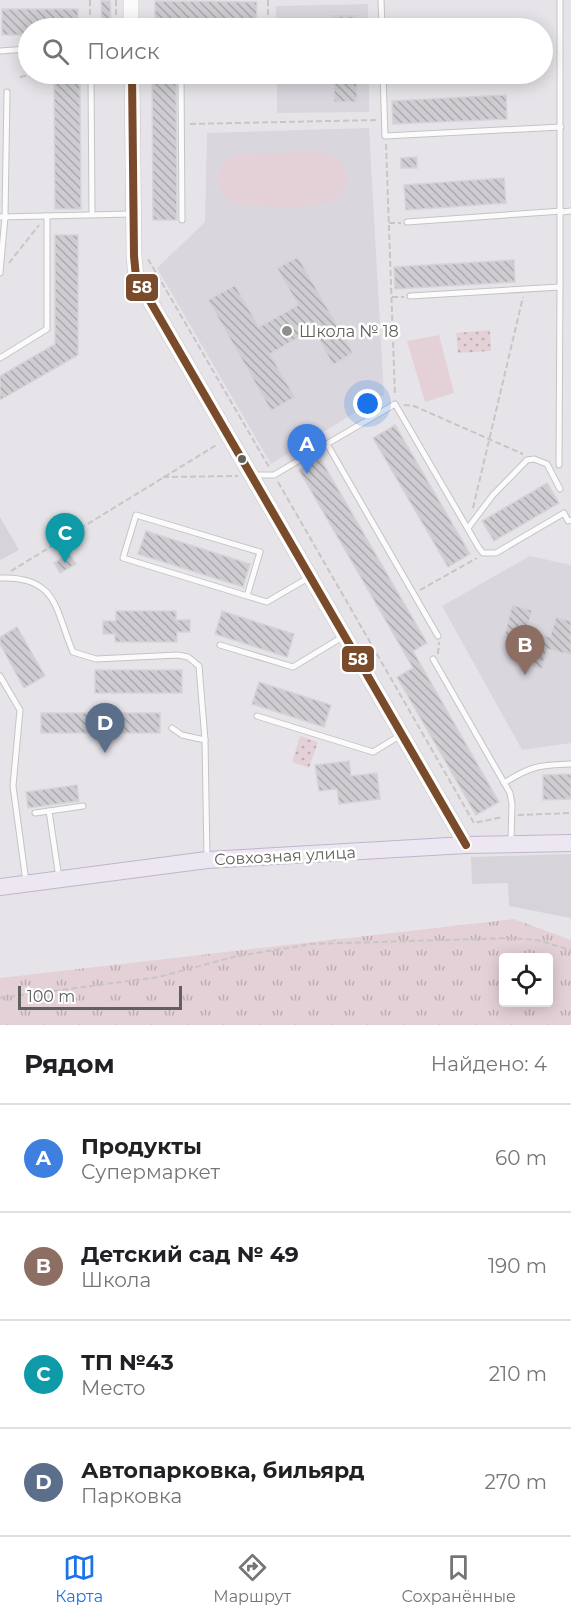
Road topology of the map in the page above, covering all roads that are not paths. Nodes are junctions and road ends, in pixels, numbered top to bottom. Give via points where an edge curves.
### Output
1 (131, 0) edge
2 (381, 0) edge
3 (560, 0) edge
4 (131, 18) edge
5 (382, 18) edge
6 (18, 50) edge
7 (0, 51) edge
8 (91, 84) edge
9 (132, 84) edge
10 (181, 84) edge
11 (383, 84) edge
12 (8, 92) dead end
13 (561, 127) junction
14 (562, 212) junction
15 (571, 212) edge
16 (133, 214) junction
17 (92, 215) junction
18 (47, 216) junction
19 (2, 217) edge
20 (182, 220) dead end
21 (407, 222) road end
22 (1, 273) edge
23 (560, 287) junction
24 (410, 296) road end
25 (0, 358) edge
26 (327, 444) junction
27 (559, 465) dead end
28 (253, 475) junction
29 (560, 489) dead end
30 (571, 520) edge
31 (468, 528) junction
32 (311, 576) junction
33 (0, 577) edge
34 (247, 596) junction
35 (345, 635) junction
36 (438, 636) dead end
37 (220, 645) dead end
38 (436, 657) road end
39 (0, 676) edge
40 (257, 716) dead end
41 (172, 728) dead end
42 (402, 734) junction
43 (205, 740) junction
44 (571, 764) edge
45 (504, 783) junction
46 (83, 806) dead end
47 (49, 811) junction
48 (34, 813) dead end
49 (571, 843) edge
50 (511, 844) junction
51 (466, 845) junction
52 (207, 860) junction
53 (59, 879) junction
54 (26, 884) junction
55 (0, 887) edge

1 - 4 street
2 - 5 lane
3 - 13 lane
6 - 7 lane
8 - 17 lane
9 - 16 street
10 - 20 lane
11 - 13 lane via 385,136
12 - 19 lane
13 - 14 lane
14 - 15 lane
14 - 21 lane
14 - 23 lane
16 - 17 lane
16 - 28 street via 136,277
17 - 18 lane
18 - 19 lane
18 - 25 lane via 47,329
19 - 22 lane
23 - 24 lane
23 - 27 lane
26 - 28 lane via 274,475
26 - 31 lane via 395,404
26 - 36 lane
28 - 32 street
29 - 31 lane via 547,464 527,460
30 - 31 lane via 564,513 496,553 485,553 479,548
32 - 34 lane via 267,602
32 - 35 street
33 - 43 lane via 44,587 57,608 73,652 96,659 178,655 195,661 201,673
34 - 34 lane via 260,552 136,515 123,558
35 - 37 lane via 293,667
35 - 42 street
38 - 45 lane
39 - 54 lane via 20,710 13,786
40 - 42 lane via 373,752
41 - 43 lane via 182,735
42 - 51 street
43 - 52 lane
44 - 45 lane via 537,765
45 - 50 lane via 512,799
46 - 47 lane
47 - 48 lane
47 - 53 lane
49 - 50 main road, Совхозная улица
50 - 51 main road, Совхозная улица
51 - 52 main road, Совхозная улица
52 - 53 main road, Совхозная улица
53 - 54 main road, Совхозная улица
54 - 55 main road, Совхозная улица

